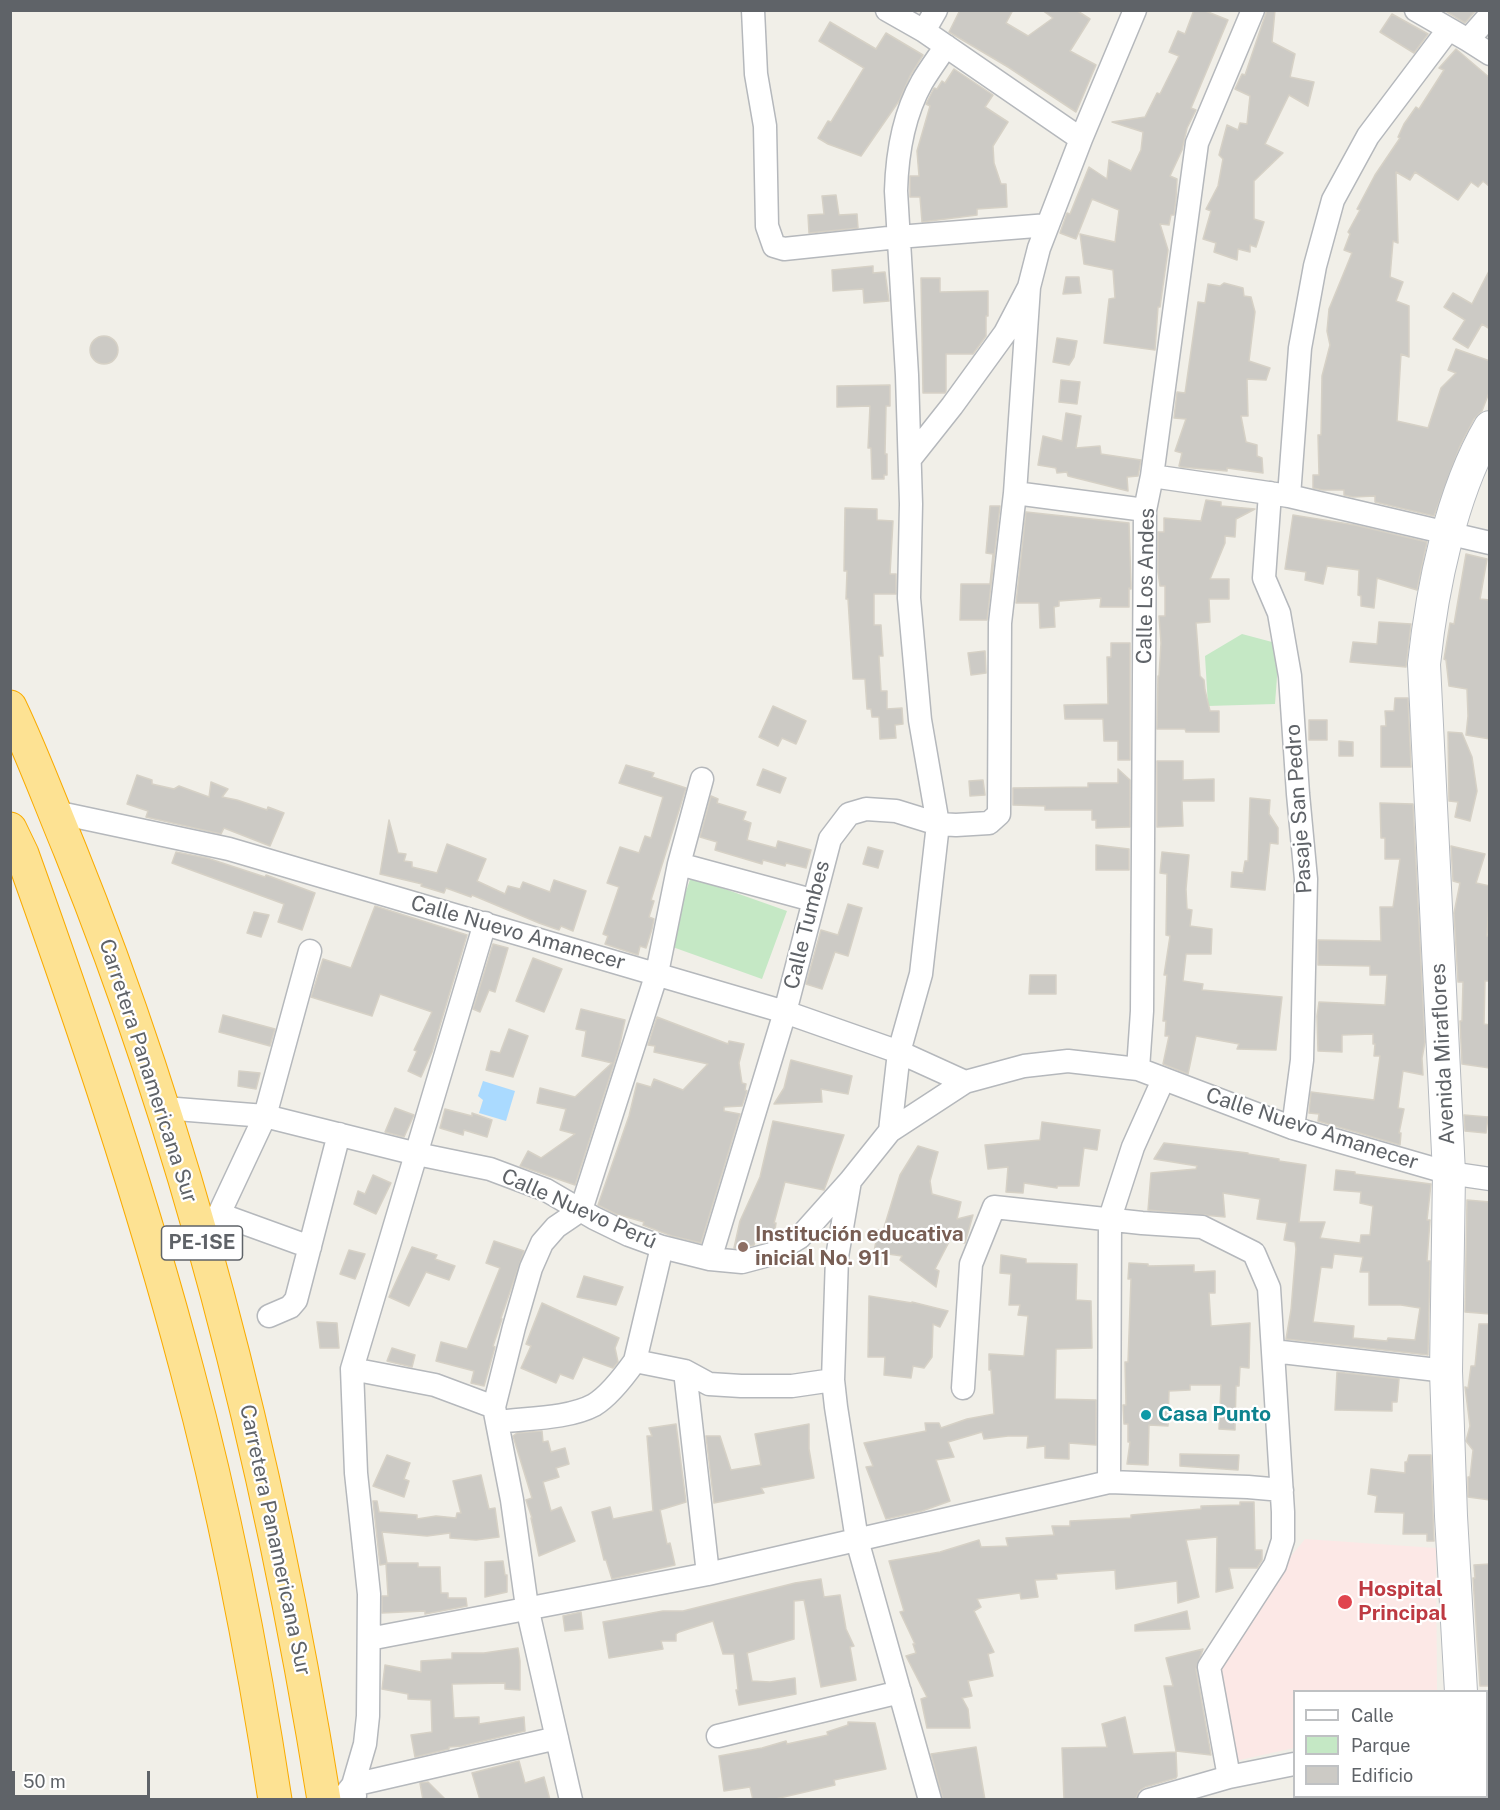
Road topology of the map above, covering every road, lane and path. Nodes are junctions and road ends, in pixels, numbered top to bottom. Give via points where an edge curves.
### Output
1 (753, 10) edge
2 (887, 10) edge
3 (936, 10) edge
4 (1136, 10) edge
5 (1253, 10) edge
6 (1416, 10) edge
7 (1490, 15) edge
8 (1448, 30) junction
9 (924, 31) junction
10 (1468, 39) junction
11 (946, 46) junction
12 (1490, 54) edge
13 (1081, 139) junction
14 (1048, 225) junction
15 (898, 237) junction
16 (1029, 287) junction
17 (1490, 427) edge
18 (909, 459) junction
19 (1152, 476) junction
20 (1015, 493) junction
21 (1279, 494) junction
22 (1145, 510) junction
23 (1448, 534) junction
24 (1490, 543) edge
25 (10, 707) edge
26 (702, 779) dead end
27 (55, 812) junction
28 (938, 824) junction
29 (10, 829) edge
30 (679, 864) junction
31 (812, 900) junction
32 (485, 923) junction
33 (310, 951) dead end
34 (657, 974) junction
35 (785, 1012) junction
36 (899, 1052) junction
37 (1138, 1069) junction
38 (1163, 1080) junction
39 (965, 1082) junction
40 (164, 1108) junction
41 (265, 1116) junction
42 (1293, 1128) junction
43 (890, 1131) junction
44 (339, 1134) junction
45 (417, 1154) junction
46 (1449, 1173) junction
47 (1490, 1179) edge
48 (850, 1181) junction
49 (581, 1210) junction
50 (219, 1214) junction
51 (1110, 1218) junction
52 (202, 1242) junction
53 (310, 1247) junction
54 (662, 1247) junction
55 (710, 1259) junction
56 (269, 1316) dead end
57 (1273, 1351) junction
58 (635, 1361) junction
59 (352, 1370) junction
60 (685, 1371) junction
61 (1446, 1371) junction
62 (833, 1380) junction
63 (963, 1388) dead end
64 (495, 1414) junction
65 (1108, 1482) junction
66 (1282, 1490) junction
67 (857, 1540) junction
68 (708, 1574) junction
69 (527, 1607) junction
70 (369, 1639) junction
71 (1461, 1690) edge
72 (900, 1692) junction
73 (718, 1736) dead end
74 (557, 1738) junction
75 (1293, 1764) edge
76 (1229, 1777) junction
77 (344, 1796) edge
78 (275, 1800) edge
79 (572, 1800) edge
80 (930, 1800) edge
81 (1149, 1800) edge

1 - 15 street via 756,74 765,126 767,226 774,246 784,249
2 - 9 street
3 - 9 street
4 - 13 street
5 - 19 street, Calle Los Andes via 1197,143
6 - 8 street
7 - 10 street
8 - 10 street
8 - 21 street, Pasaje San Pedro via 1368,136 1333,200 1315,266
9 - 11 street
10 - 12 street
11 - 13 street
11 - 15 street via 921,83 907,119 897,164
13 - 14 street
14 - 15 street
14 - 16 street
15 - 18 street
16 - 18 street via 1005,333
16 - 20 street
17 - 23 street, Avenida Miraflores via 1458,498
18 - 28 street via 909,598 920,720
19 - 21 street
19 - 22 street, Calle Los Andes
20 - 22 street
20 - 28 street via 1000,624 999,814 988,823
21 - 23 street
21 - 42 street, Pasaje San Pedro via 1264,578 1279,613 1290,676 1306,879 1302,1060
22 - 37 street, Calle Los Andes via 1142,1011
23 - 24 street
23 - 46 street, Avenida Miraflores via 1428,625 1424,664
25 - 27 highway, Carretera Panamericana Sur / PE-1SE
26 - 30 street
27 - 32 street, Calle Nuevo Amanecer via 229,849
27 - 40 highway, Carretera Panamericana Sur / PE-1SE via 103,933
28 - 31 street, Calle Tumbes via 896,811 866,809 849,814 830,839
28 - 36 street via 921,974
29 - 78 highway, PE-1SE via 89,1045 188,1371 254,1666
30 - 31 street
30 - 34 street
31 - 35 street, Calle Tumbes
32 - 34 street, Calle Nuevo Amanecer
32 - 45 street
33 - 41 street
34 - 35 street, Calle Nuevo Amanecer
34 - 49 street
35 - 36 street, Calle Nuevo Amanecer
35 - 55 street, Calle Tumbes
36 - 39 street, Calle Nuevo Amanecer
36 - 43 street
37 - 38 street, Calle Nuevo Amanecer
37 - 39 street, Calle Nuevo Perú via 1068,1061 1024,1066
38 - 42 street, Calle Nuevo Amanecer
38 - 51 street via 1133,1147
39 - 43 street, Calle Nuevo Perú
40 - 41 street, Calle Nuevo Perú
40 - 52 highway, Carretera Panamericana Sur / PE-1SE
41 - 44 street, Calle Nuevo Perú
41 - 50 street
42 - 46 street, Calle Nuevo Amanecer
43 - 48 street, Calle Nuevo Perú
44 - 45 street, Calle Nuevo Perú
44 - 53 street
45 - 49 street, Calle Nuevo Perú via 490,1169 546,1190
45 - 59 street
46 - 47 street, Calle Nuevo Amanecer
46 - 61 street, Avenida Miraflores
48 - 55 street, Calle Nuevo Perú via 800,1237 772,1254 742,1262
48 - 62 street via 837,1257
49 - 54 street, Calle Nuevo Perú
49 - 64 street via 556,1227 542,1243 531,1268
50 - 52 street
50 - 53 street
51 - 57 street via 1202,1227 1254,1253 1269,1288
51 - 63 street via 994,1207 971,1264
51 - 65 street
52 - 77 highway, Carretera Panamericana Sur / PE-1SE via 260,1466 305,1679
53 - 56 street via 296,1300
54 - 55 street, Calle Nuevo Perú
54 - 58 street
57 - 61 street
57 - 66 street
58 - 60 street
58 - 64 street via 594,1405 568,1414
59 - 64 street via 435,1385
59 - 70 street
60 - 62 street via 709,1383 741,1386 792,1386
60 - 68 street
61 - 71 street, Avenida Miraflores
62 - 67 street
64 - 69 street
65 - 66 street
65 - 67 street
66 - 76 street via 1283,1540 1275,1565 1209,1667
67 - 68 street
67 - 72 street
68 - 69 street
69 - 70 street
69 - 74 street
70 - 77 street via 367,1731
72 - 73 street
72 - 80 street
74 - 77 street
74 - 79 street
75 - 76 street
76 - 81 street

